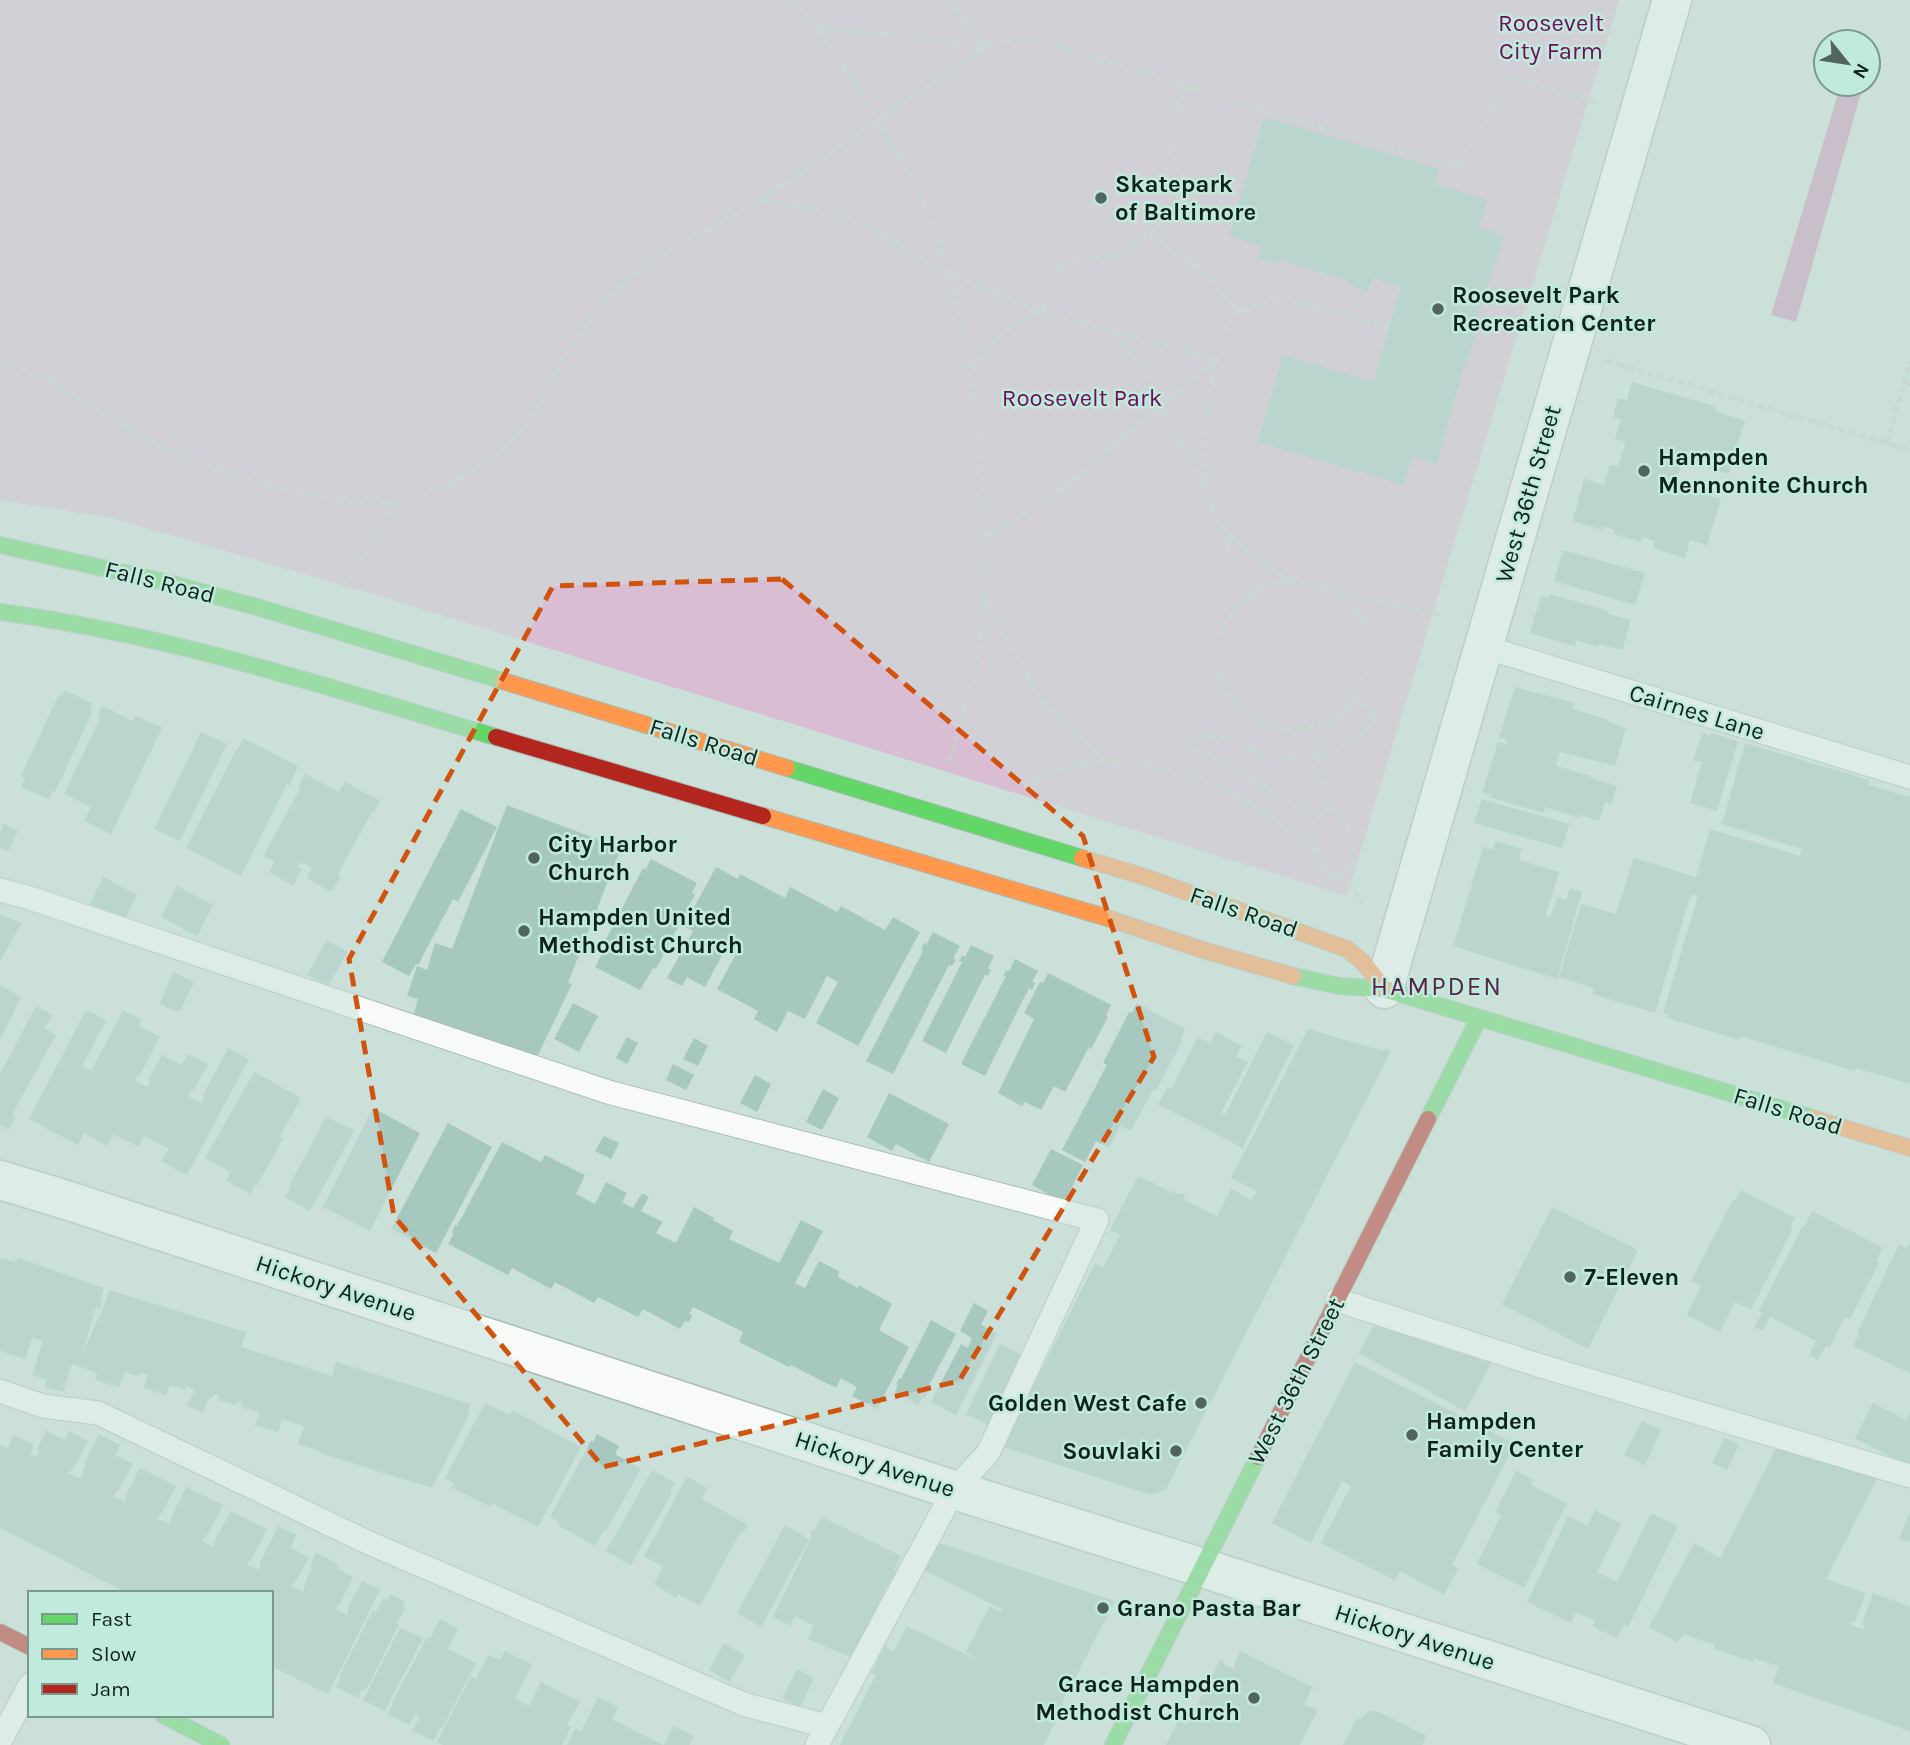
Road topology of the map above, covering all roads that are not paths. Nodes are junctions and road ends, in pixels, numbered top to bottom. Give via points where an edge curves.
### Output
1 (1672, 0) edge
2 (0, 545) edge
3 (0, 612) edge
4 (1484, 647) junction
5 (1910, 777) edge
6 (0, 890) edge
7 (1384, 989) junction
8 (1479, 1018) junction
9 (1910, 1148) edge
10 (0, 1180) edge
11 (1337, 1300) junction
12 (0, 1391) edge
13 (1910, 1476) edge
14 (954, 1490) junction
15 (1203, 1568) junction
16 (0, 1632) edge
17 (28, 1646) edge
18 (28, 1689) edge
19 (167, 1717) edge
20 (822, 1735) edge
21 (0, 1741) edge
22 (221, 1745) edge
23 (1113, 1745) edge
24 (1751, 1745) edge

1 - 4 street, West 36th Street
2 - 7 main road, Falls Road via 264,609 1142,876 1348,949
3 - 7 main road, Falls Road via 116,631 202,652 1059,904 1221,957 1309,981
4 - 5 lane, Cairnes Lane
4 - 7 street, West 36th Street
6 - 14 lane via 608,1091 1097,1220 988,1453
7 - 8 main road, Falls Road
8 - 9 main road, Falls Road
8 - 11 main road, West 36th Street
10 - 14 street, Hickory Avenue
11 - 13 lane
11 - 15 main road, West 36th Street
12 - 20 lane via 43,1406 98,1413 369,1543
14 - 15 street, Hickory Avenue
14 - 20 lane
15 - 23 main road, West 36th Street
15 - 24 street, Hickory Avenue
16 - 17 main road
18 - 21 lane
19 - 22 main road

